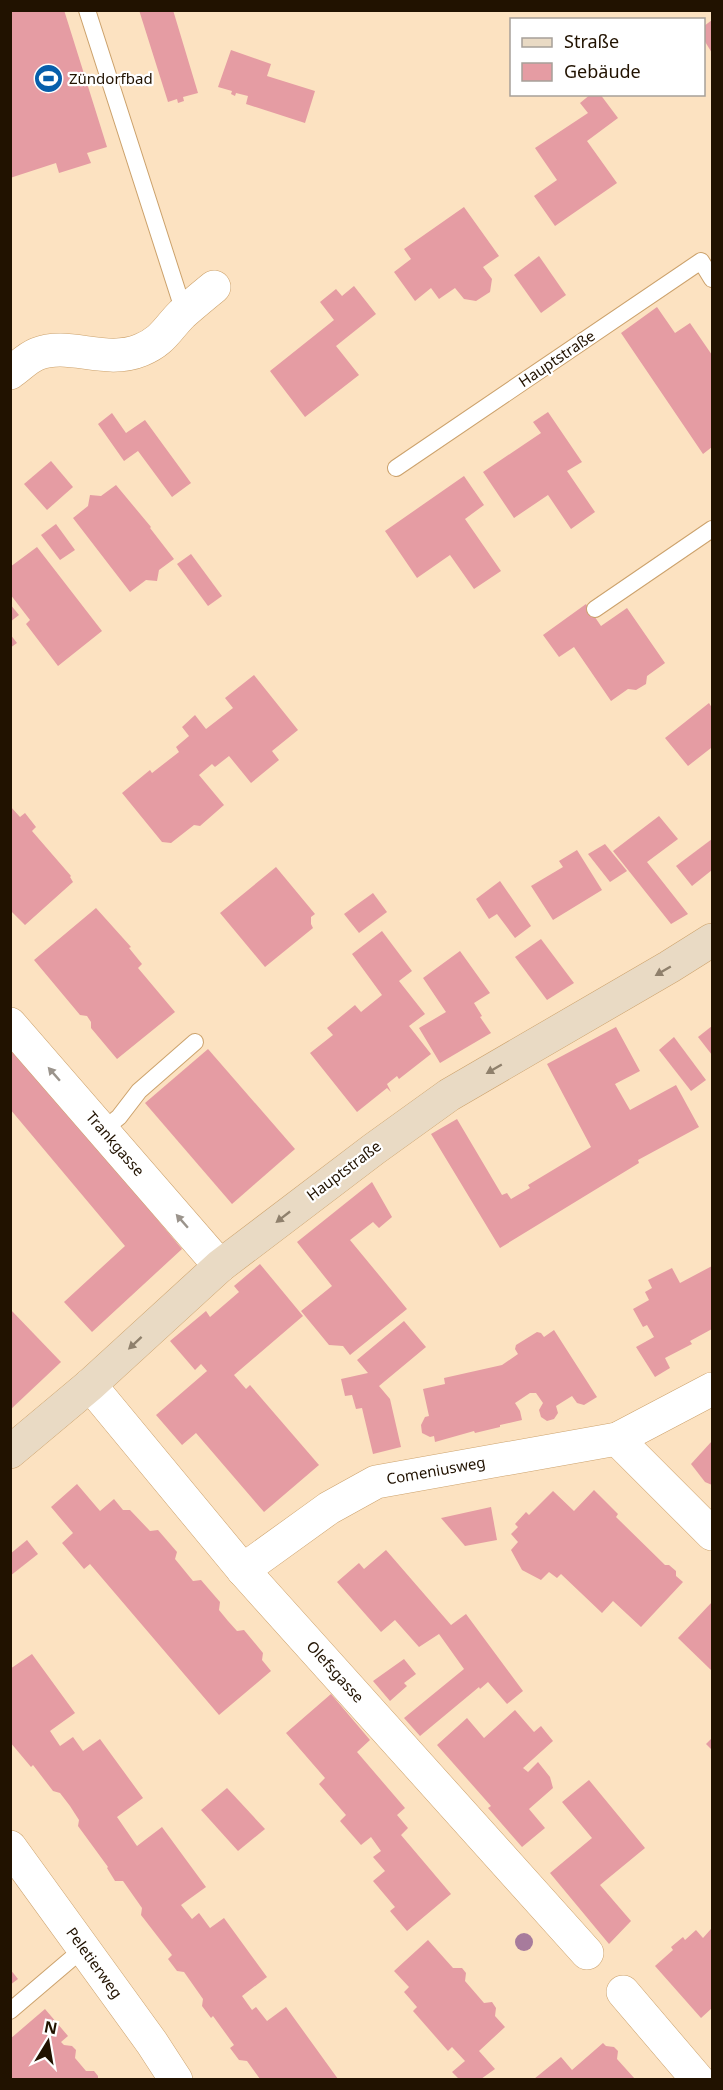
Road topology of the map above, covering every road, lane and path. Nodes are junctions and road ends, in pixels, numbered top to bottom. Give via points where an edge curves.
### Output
1 (87, 10) edge
2 (712, 279) edge
3 (214, 287) dead end
4 (184, 312) junction
5 (10, 373) edge
6 (396, 468) dead end
7 (712, 529) edge
8 (595, 609) dead end
9 (712, 940) edge
10 (10, 1024) edge
11 (195, 1042) dead end
12 (103, 1130) junction
13 (220, 1266) junction
14 (90, 1385) junction
15 (712, 1389) edge
16 (617, 1439) junction
17 (10, 1452) edge
18 (712, 1534) edge
19 (243, 1570) junction
20 (10, 1847) edge
21 (84, 1948) junction
22 (587, 1953) dead end
23 (623, 1992) dead end
24 (10, 2011) edge
25 (176, 2079) edge
26 (698, 2079) edge

1 - 4 lane
2 - 6 lane, Hauptstraße via 701,261
3 - 4 street
4 - 5 street via 159,342 140,351 122,356 43,352
7 - 8 lane
9 -> 13 main road, Hauptstraße via 449,1095
12 -> 10 street, Trankgasse
11 - 12 lane via 139,1091
13 -> 12 street, Trankgasse
13 -> 14 main road, Hauptstraße
14 - 17 main road, Hauptstraße
14 - 19 street, Olefsgasse
15 - 16 street, Comeniusweg
16 - 18 street
16 - 19 street, Comeniusweg via 376,1482 329,1508
19 - 22 street, Olefsgasse
20 - 21 street, Peletierweg
21 - 24 lane
21 - 25 street, Peletierweg
23 - 26 street

